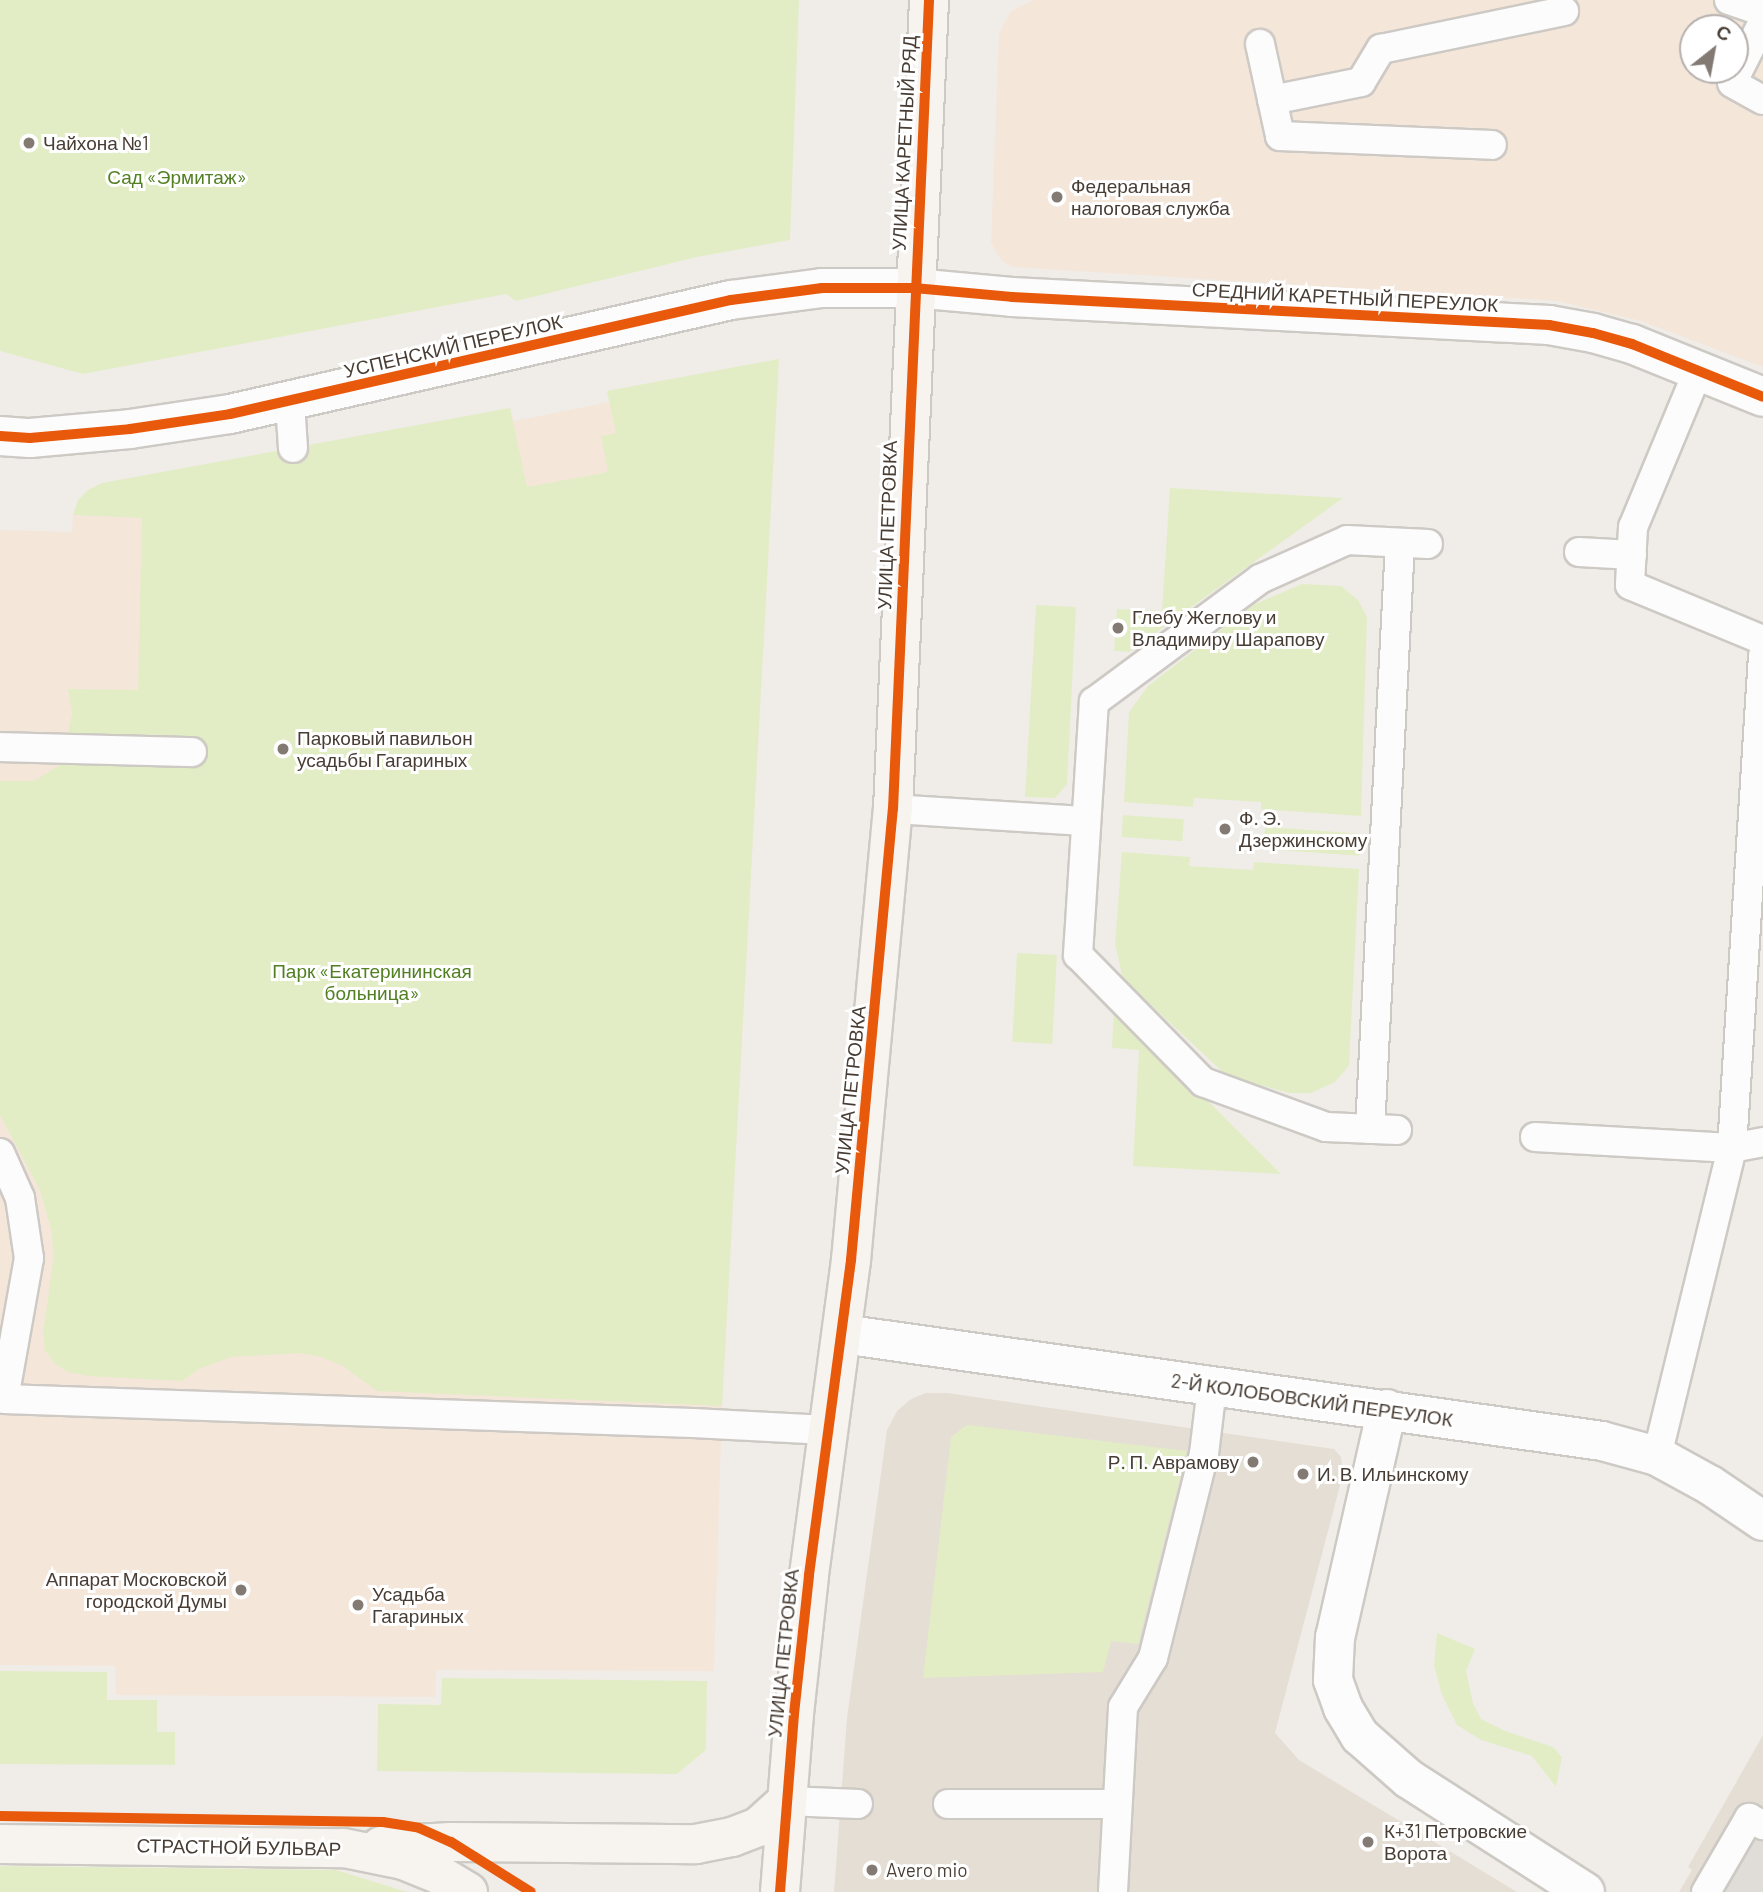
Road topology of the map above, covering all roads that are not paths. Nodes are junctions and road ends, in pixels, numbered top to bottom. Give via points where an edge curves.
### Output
1 (929, 0) edge
2 (1729, 0) edge
3 (1564, 11) dead end
4 (1763, 12) edge
5 (1763, 22) edge
6 (1260, 44) dead end
7 (1272, 100) junction
8 (1763, 100) edge
9 (1493, 145) dead end
10 (914, 288) junction
11 (1698, 371) junction
12 (1763, 397) edge
13 (290, 402) junction
14 (0, 436) edge
15 (293, 448) dead end
16 (1579, 552) dead end
17 (1632, 555) junction
18 (1763, 640) edge
19 (1763, 656) edge
20 (0, 747) edge
21 (192, 752) dead end
22 (893, 809) junction
23 (1086, 821) junction
24 (1535, 1137) dead end
25 (1763, 1142) edge
26 (1732, 1148) junction
27 (0, 1153) edge
28 (842, 1334) junction
29 (1212, 1387) junction
30 (1387, 1409) junction
31 (827, 1430) junction
32 (1657, 1456) junction
33 (1763, 1521) edge
34 (787, 1801) junction
35 (858, 1804) dead end
36 (948, 1804) dead end
37 (1117, 1804) junction
38 (1763, 1825) edge
39 (0, 1844) edge
40 (344, 1848) junction
41 (468, 1892) edge
42 (780, 1892) edge
43 (1113, 1892) edge
44 (1585, 1892) edge
45 (1706, 1892) edge

1 - 10 main road, УЛИЦА КАРЕТНЫЙ РЯД
2 - 4 lane
3 - 7 lane via 1381,49 1361,82
5 - 8 lane via 1732,83
6 - 7 lane
7 - 9 lane via 1280,136
10 - 11 street, СРЕДНИЙ КАРЕТНЫЙ ПЕРЕУЛОК via 1549,325 1633,344
10 - 13 street, УСПЕНСКИЙ ПЕРЕУЛОК via 822,288 731,300
10 - 22 main road, УЛИЦА ПЕТРОВКА
11 - 12 street, СРЕДНИЙ КАРЕТНЫЙ ПЕРЕУЛОК
11 - 17 lane via 1633,527
13 - 14 street, УСПЕНСКИЙ ПЕРЕУЛОК via 130,429 30,438
13 - 15 lane
16 - 17 lane
17 - 18 lane via 1630,585
19 - 26 lane
20 - 21 lane
22 - 23 lane
22 - 28 main road, УЛИЦА ПЕТРОВКА
23 - 23 lane via 1094,702 1260,579 1347,540 1414,544 1383,1129 1326,1127 1203,1082 1078,956
24 - 26 lane
25 - 26 lane
26 - 32 lane
27 - 31 lane via 20,1198 29,1258 4,1399
28 - 29 street, 2-Й КОЛОБОВСКИЙ ПЕРЕУЛОК
28 - 31 main road, УЛИЦА ПЕТРОВКА
29 - 30 street, 2-Й КОЛОБОВСКИЙ ПЕРЕУЛОК
29 - 37 lane via 1205,1454 1153,1658 1123,1707
30 - 32 street, 2-Й КОЛОБОВСКИЙ ПЕРЕУЛОК via 1602,1441
30 - 44 street via 1335,1637 1333,1680 1343,1708 1360,1736 1409,1779
31 - 34 main road, УЛИЦА ПЕТРОВКА
32 - 33 street, 2-Й КОЛОБОВСКИЙ ПЕРЕУЛОК
34 - 35 lane
34 - 40 main road via 758,1827 732,1838 696,1844 451,1842
34 - 42 main road, УЛИЦА ПЕТРОВКА
36 - 37 lane
37 - 43 lane
38 - 45 lane via 1749,1818
39 - 40 main road, СТРАСТНОЙ БУЛЬВАР
40 - 41 main road, СТРАСТНОЙ БУЛЬВАР via 403,1860

